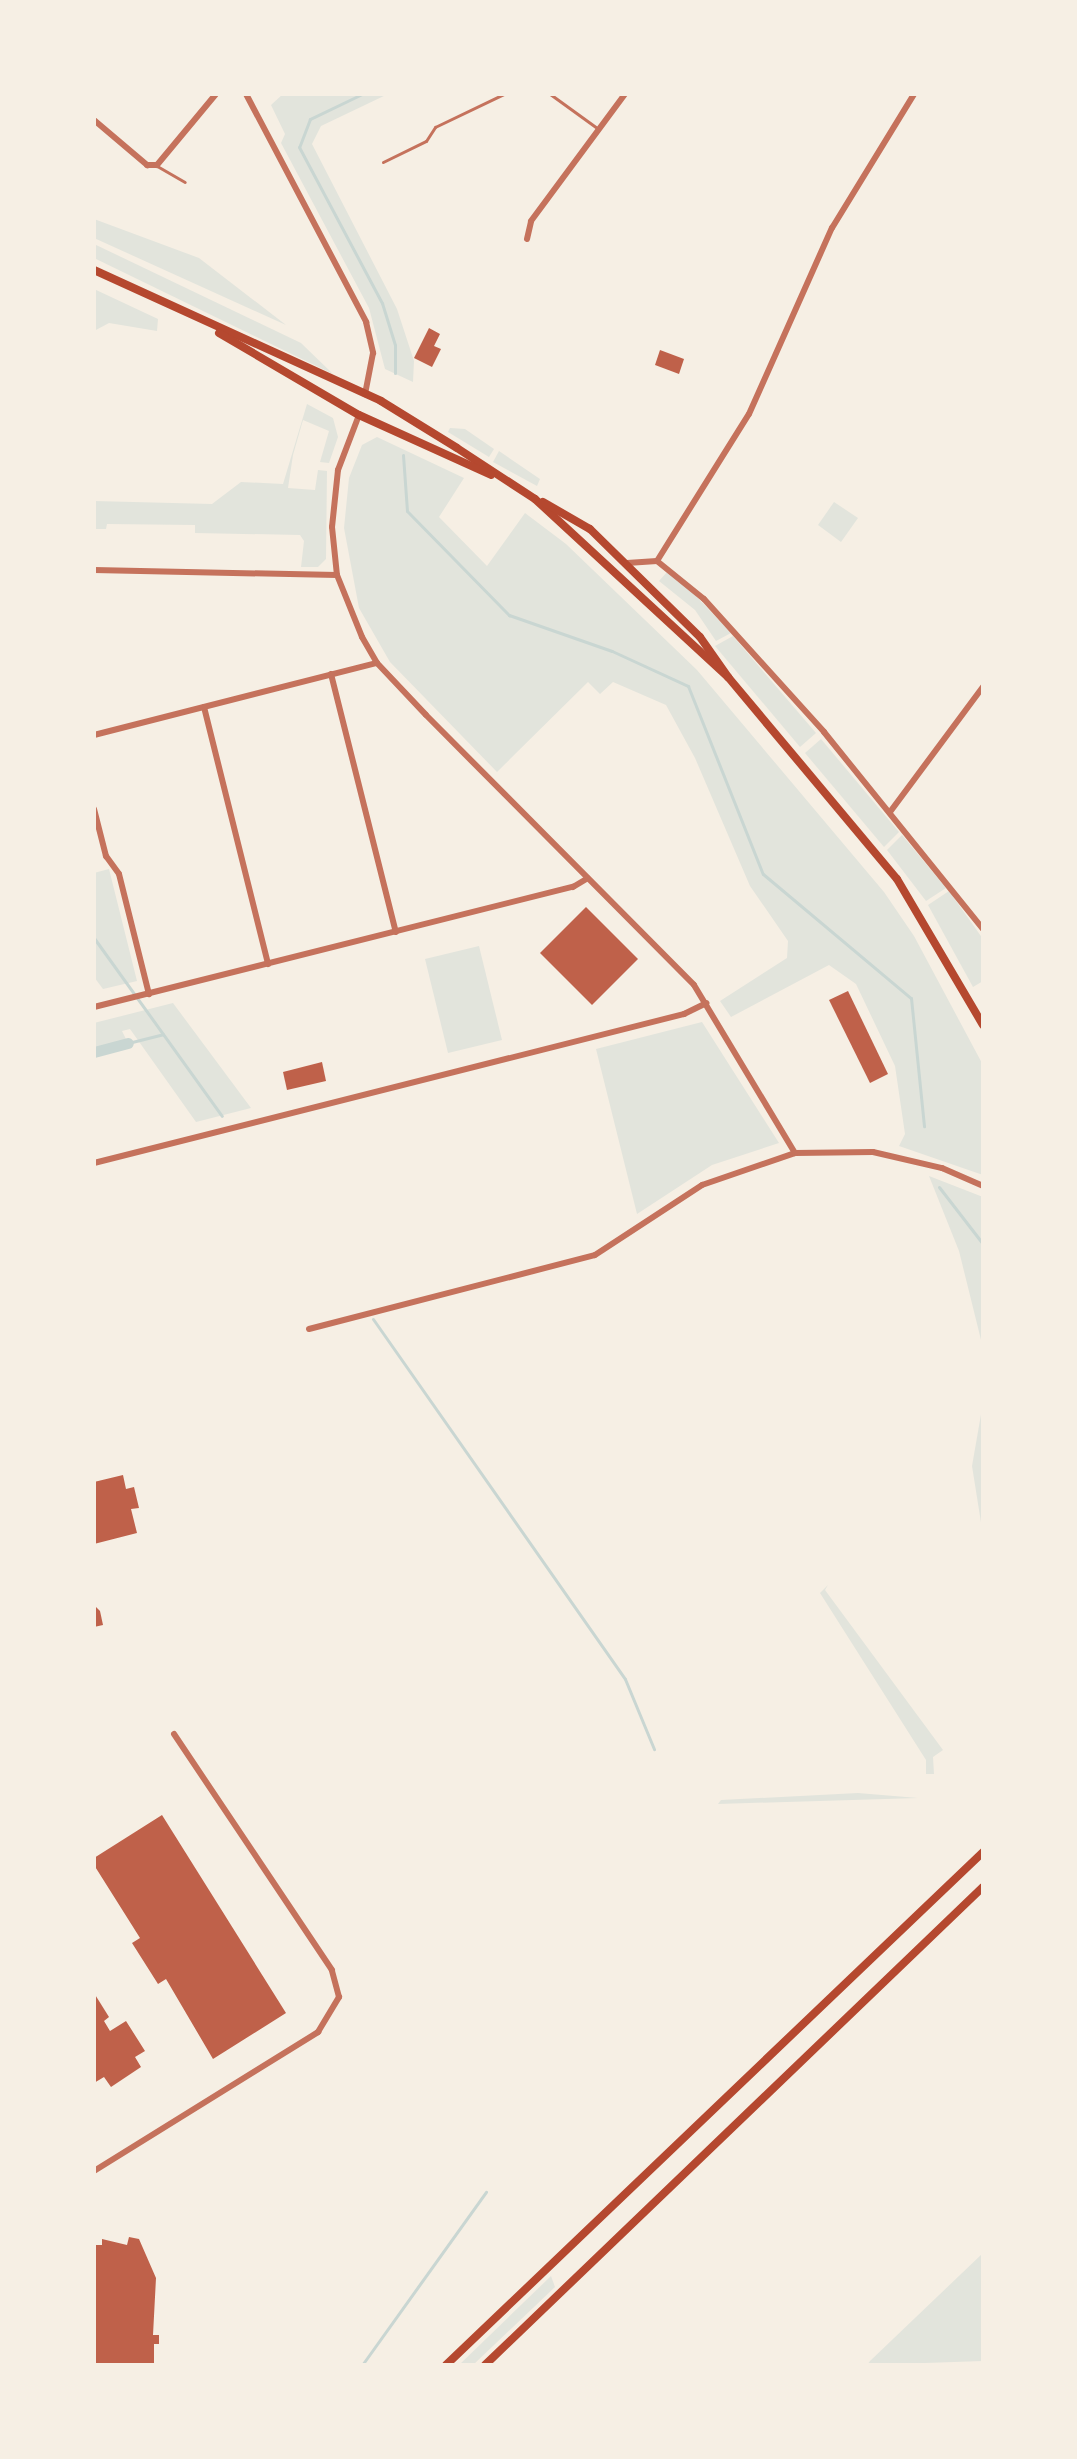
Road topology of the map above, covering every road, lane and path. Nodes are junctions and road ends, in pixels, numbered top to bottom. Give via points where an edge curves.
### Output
1 (216, 94) edge
2 (246, 94) edge
3 (504, 94) edge
4 (550, 94) edge
5 (625, 94) edge
6 (914, 94) edge
7 (94, 120) edge
8 (597, 128) junction
9 (383, 162) dead end
10 (157, 165) junction
11 (185, 182) dead end
12 (527, 239) dead end
13 (94, 270) edge
14 (181, 310) junction
15 (365, 394) junction
16 (359, 415) junction
17 (509, 482) junction
18 (535, 499) junction
19 (657, 561) junction
20 (627, 563) junction
21 (94, 570) edge
22 (337, 575) junction
23 (377, 663) junction
24 (331, 674) junction
25 (728, 677) junction
26 (983, 687) edge
27 (204, 707) junction
28 (94, 735) edge
29 (94, 809) edge
30 (890, 812) junction
31 (588, 878) junction
32 (983, 929) edge
33 (396, 932) junction
34 (268, 964) junction
35 (149, 994) junction
36 (707, 1003) junction
37 (94, 1007) edge
38 (983, 1025) edge
39 (795, 1153) junction
40 (94, 1163) edge
41 (983, 1186) edge
42 (309, 1329) dead end
43 (174, 1734) dead end
44 (983, 1852) edge
45 (983, 1887) edge
46 (94, 2171) edge
47 (446, 2365) edge
48 (485, 2365) edge

1 - 10 street
2 - 15 street via 366,322 373,353
3 - 9 lane via 435,127 426,141
4 - 8 lane
5 - 8 street
6 - 19 street via 833,225 749,414
7 - 10 street via 147,165
8 - 12 street via 531,221
10 - 11 lane
13 - 14 main road
14 - 15 main road
14 - 16 main road
15 - 16 main road
15 - 17 main road
16 - 17 main road
16 - 22 street via 338,470 333,501
17 - 18 main road
18 - 20 main road via 590,529
18 - 25 main road
19 - 20 street
19 - 30 street via 736,632
20 - 25 main road via 700,637
21 - 22 street
22 - 23 street
23 - 24 street
23 - 31 street
24 - 27 street
24 - 33 street
25 - 38 main road via 897,879
26 - 30 street
27 - 28 street
27 - 34 street
29 - 35 street via 106,856 119,874
30 - 32 street
31 - 33 street via 573,887
31 - 36 street
33 - 34 street
34 - 35 street
35 - 37 street
36 - 39 street
36 - 40 street via 684,1014
39 - 41 street via 847,1150 903,1158
39 - 42 street via 702,1185 595,1255
43 - 46 street via 332,1970 339,1997 318,2032
44 - 47 main road
45 - 48 main road

